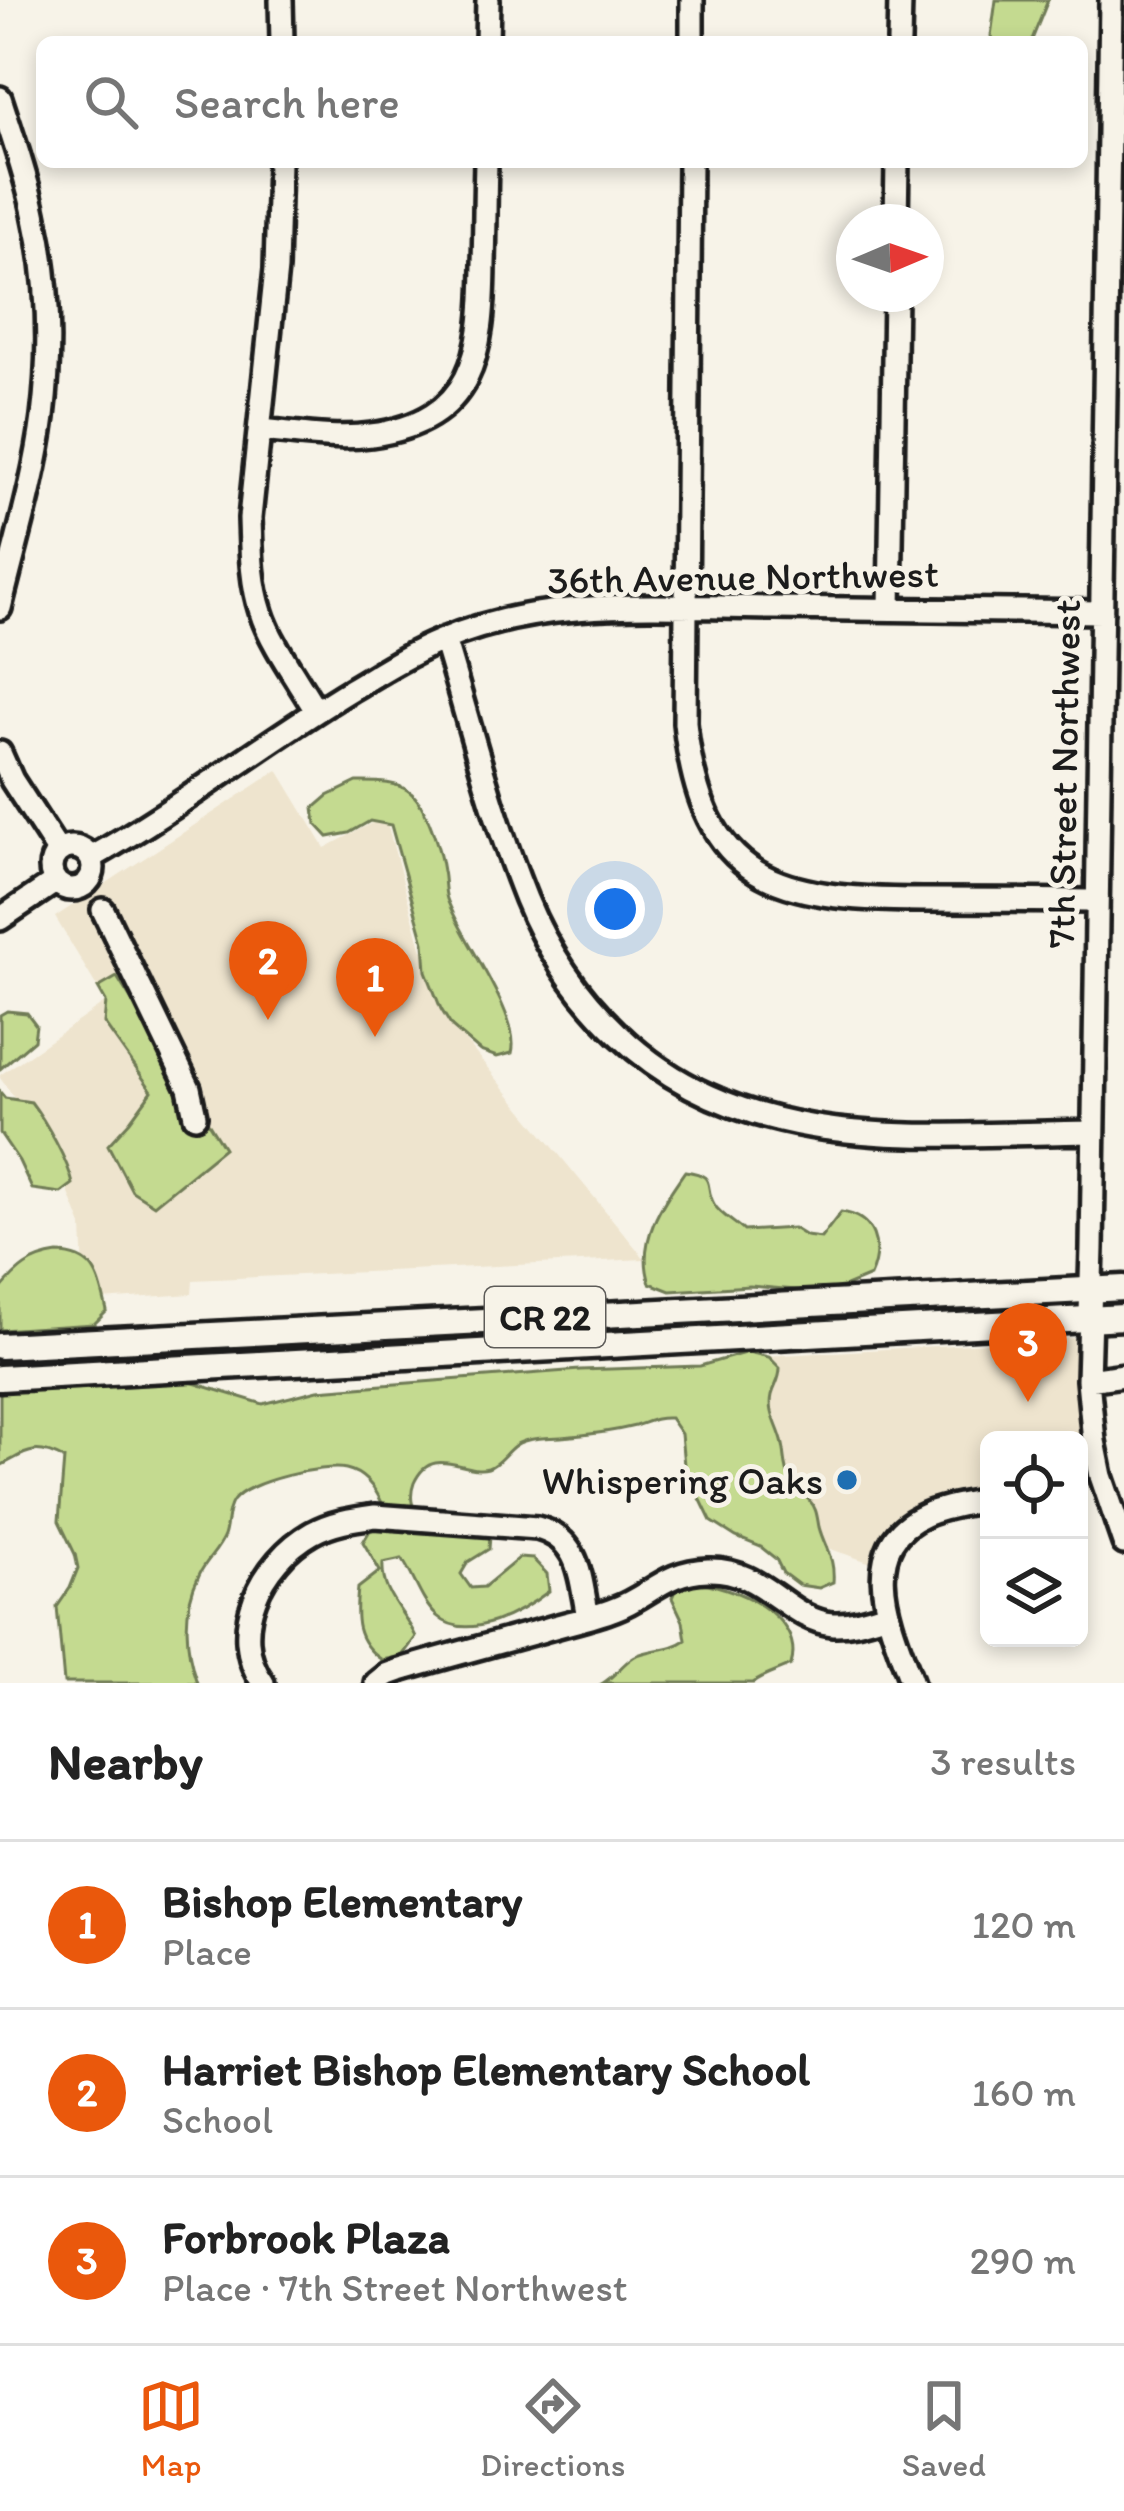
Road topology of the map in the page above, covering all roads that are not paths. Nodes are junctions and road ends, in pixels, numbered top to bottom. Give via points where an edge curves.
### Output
1 (281, 0) edge
2 (488, 0) edge
3 (692, 0) edge
4 (900, 0) edge
5 (1111, 0) edge
6 (282, 36) edge
7 (488, 36) edge
8 (692, 36) edge
9 (899, 36) edge
10 (0, 98) edge
11 (280, 168) edge
12 (486, 168) edge
13 (690, 168) edge
14 (897, 168) edge
15 (896, 204) edge
16 (895, 312) edge
17 (260, 430) junction
18 (1114, 492) edge
19 (686, 607) junction
20 (0, 608) edge
21 (890, 609) junction
22 (1102, 612) junction
23 (444, 639) junction
24 (316, 711) junction
25 (0, 753) edge
26 (58, 851) junction
27 (92, 865) junction
28 (63, 885) junction
29 (1097, 901) junction
30 (103, 910) junction
31 (0, 919) edge
32 (195, 1116) dead end
33 (1094, 1132) junction
34 (1124, 1288) edge
35 (1091, 1290) junction
36 (1124, 1317) edge
37 (1090, 1318) junction
38 (0, 1346) edge
39 (1124, 1375) edge
40 (0, 1378) edge
41 (1088, 1380) junction
42 (1090, 1478) edge
43 (980, 1501) edge
44 (1124, 1544) edge
45 (888, 1613) junction
46 (588, 1617) junction
47 (263, 1683) edge
48 (376, 1683) edge
49 (912, 1683) edge

1 - 6 street
2 - 7 street
3 - 8 street
4 - 9 street
5 - 18 street, 7th Street Northwest
10 - 20 street via 34,212 47,334 36,457
11 - 17 street
12 - 17 street via 484,308 458,394 421,423 394,431
13 - 19 street
14 - 15 street
16 - 21 street
17 - 24 street via 250,518 257,599
18 - 22 street, 7th Street Northwest
19 - 21 street, 36th Avenue Northwest
19 - 23 street, 36th Avenue Northwest via 547,611
19 - 29 street via 689,764 715,831 757,873 839,897
21 - 22 street, 36th Avenue Northwest
22 - 29 street, 7th Street Northwest
23 - 24 street, 36th Avenue Northwest
23 - 33 street via 528,903 572,982 631,1046 698,1093 806,1126 875,1134
24 - 27 street, 36th Avenue Northwest
25 - 26 street
26 - 27 street via 81,848
26 - 28 street via 52,866
27 - 28 street, 36th Avenue Northwest via 84,886
27 - 30 street
28 - 30 street
28 - 31 street, 36th Avenue Northwest
29 - 33 street, 7th Street Northwest
30 - 32 street
33 - 35 street, 7th Street Northwest
34 - 35 main road, CR 22
35 - 37 street, 7th Street Northwest
35 - 38 main road, CR 22
36 - 37 main road, CR 22
37 - 40 main road, CR 22
37 - 41 street, 7th Street Northwest
39 - 41 street
41 - 42 street, 7th Street Northwest
42 - 44 street, 7th Street Northwest
43 - 45 street via 925,1515 896,1536 883,1568
45 - 46 street via 824,1622 758,1582 708,1570 670,1577
45 - 49 street
46 - 47 street via 572,1550 551,1532 352,1519 310,1534 265,1579 248,1635
46 - 48 street

